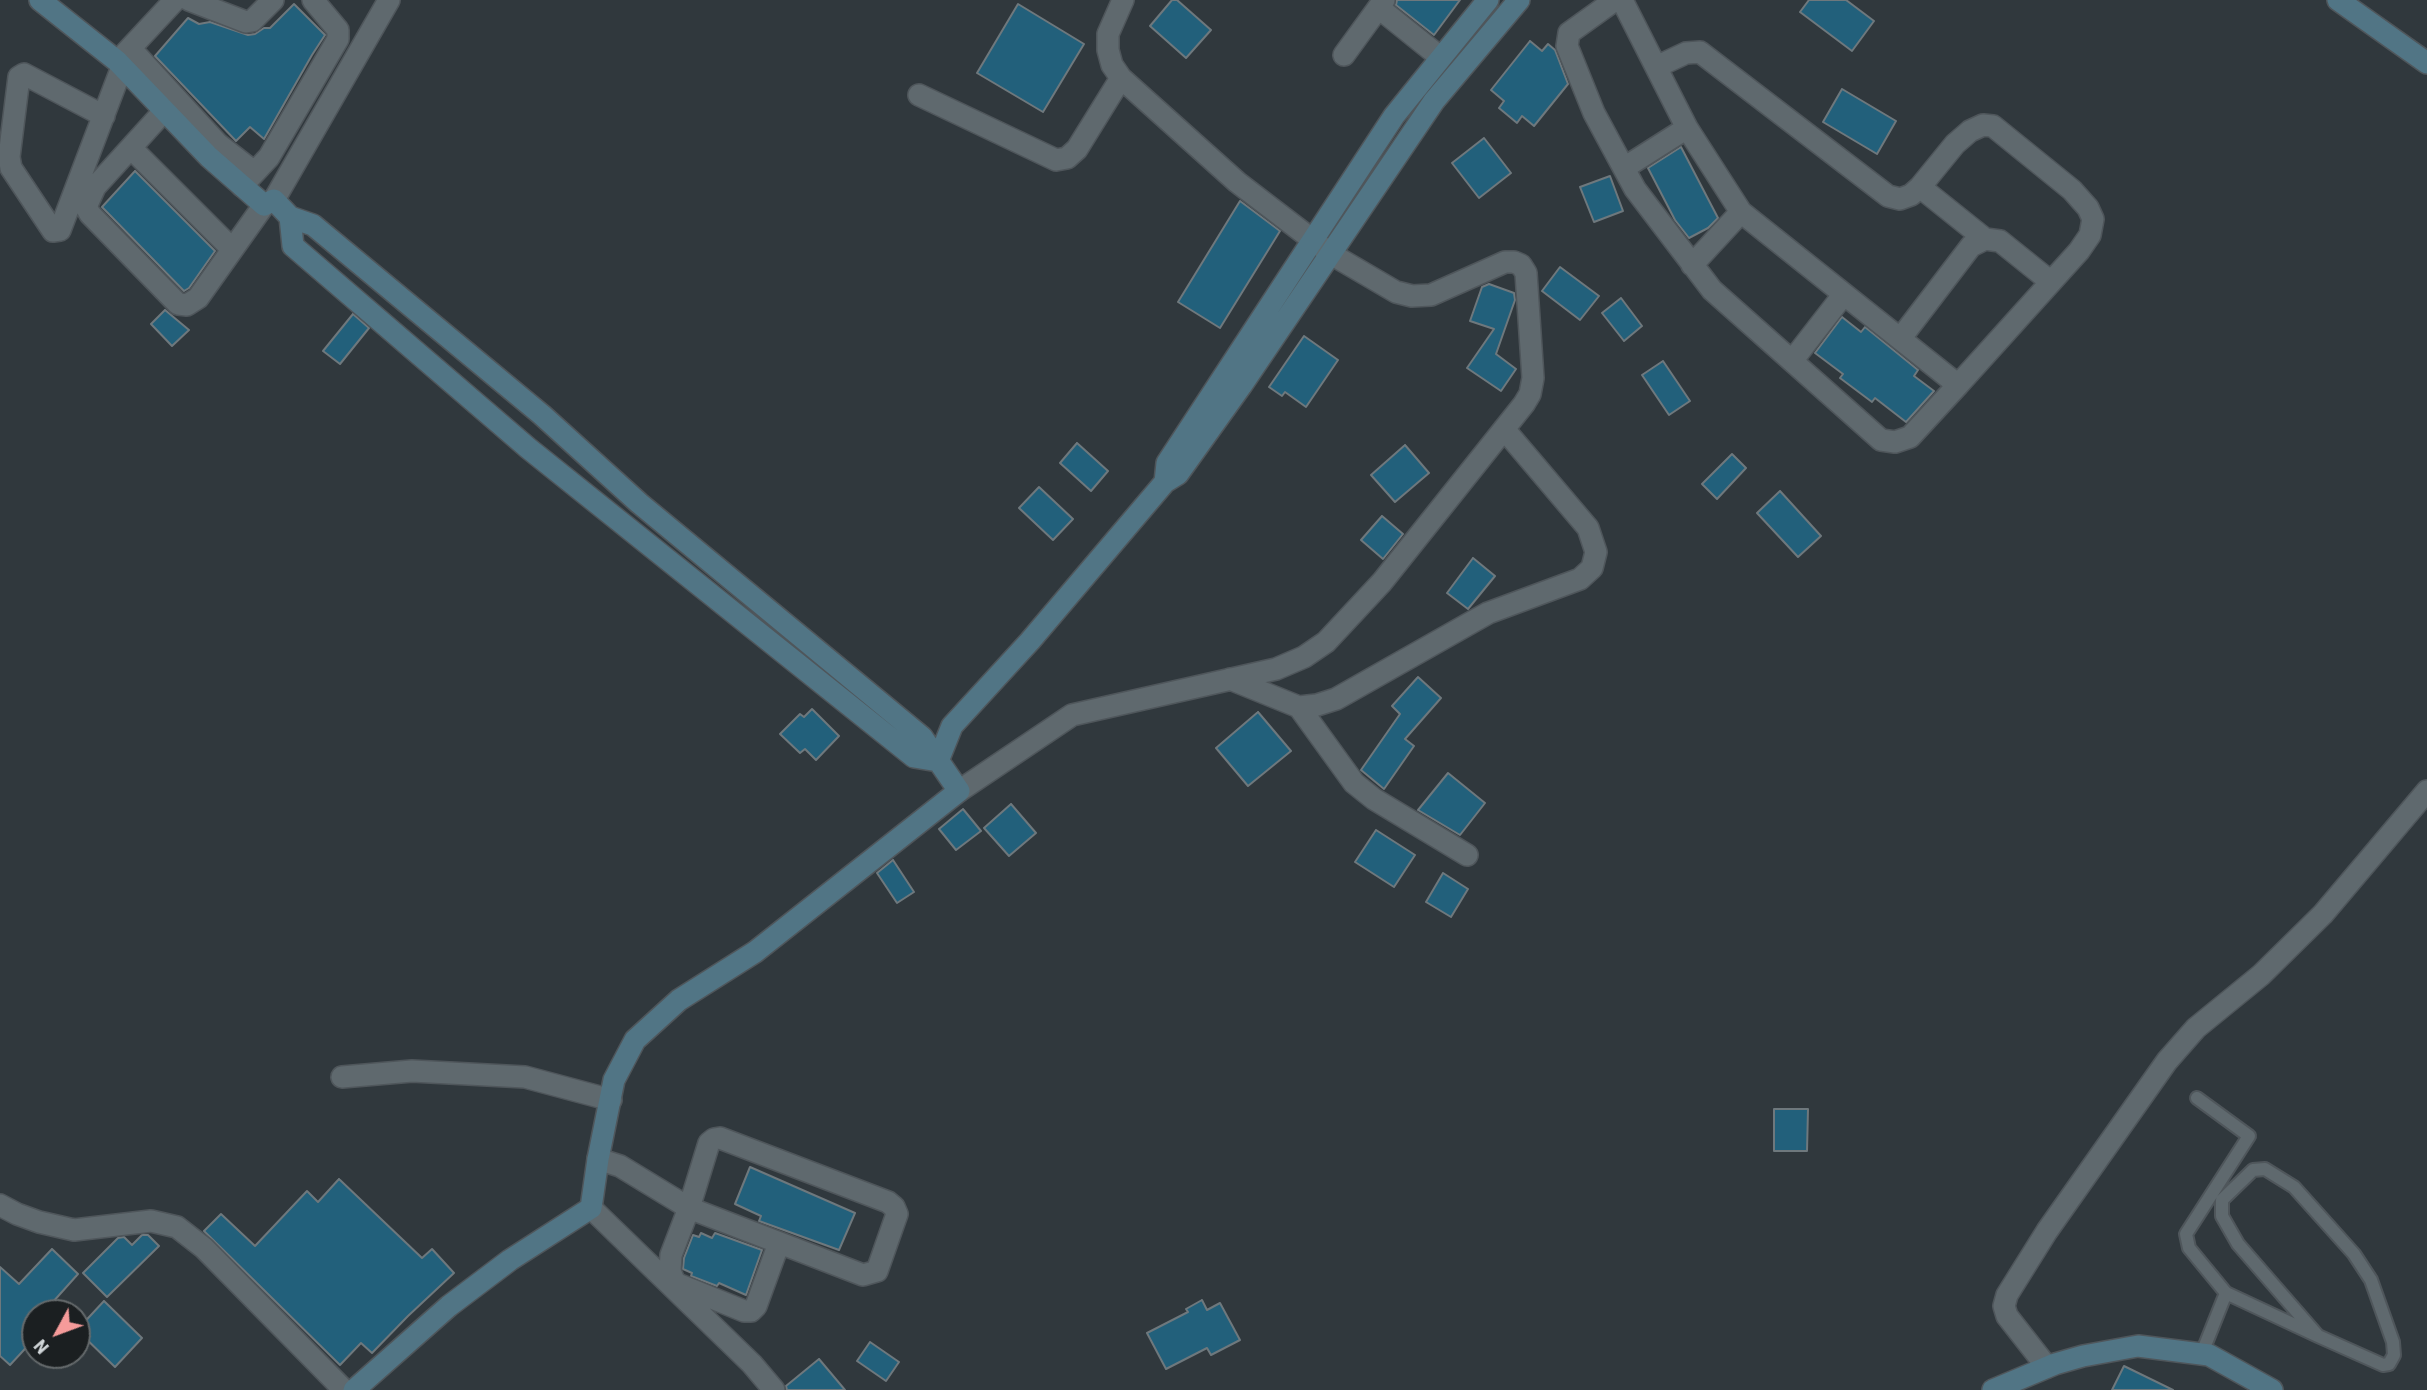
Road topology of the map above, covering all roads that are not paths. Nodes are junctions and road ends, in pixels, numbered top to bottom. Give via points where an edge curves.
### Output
1 (40, 0) edge
2 (175, 0) edge
3 (189, 0) edge
4 (273, 0) edge
5 (313, 0) edge
6 (389, 0) edge
7 (1123, 0) edge
8 (1488, 0) edge
9 (1518, 0) edge
10 (1615, 0) edge
11 (1622, 0) edge
12 (2338, 0) edge
13 (1381, 4) edge
14 (1344, 55) dead end
15 (1440, 57) junction
16 (124, 59) junction
17 (2427, 64) edge
18 (1656, 67) junction
19 (1121, 78) junction
20 (919, 95) dead end
21 (165, 110) junction
22 (104, 116) junction
23 (1394, 116) junction
24 (1686, 128) junction
25 (1413, 131) junction
26 (131, 148) junction
27 (1624, 168) junction
28 (248, 179) junction
29 (1920, 187) junction
30 (269, 202) junction
31 (1741, 212) junction
32 (290, 217) junction
33 (1313, 239) junction
34 (1985, 239) junction
35 (232, 249) junction
36 (1331, 254) junction
37 (1692, 265) junction
38 (2051, 282) junction
39 (1844, 294) junction
40 (1900, 339) junction
41 (1792, 360) junction
42 (1233, 381) junction
43 (1958, 385) junction
44 (1504, 429) junction
45 (1230, 679) junction
46 (1299, 707) junction
47 (938, 761) junction
48 (959, 791) junction
49 (2427, 791) edge
50 (1466, 855) dead end
51 (342, 1077) dead end
52 (2197, 1098) dead end
53 (611, 1100) junction
54 (598, 1159) junction
55 (0, 1205) edge
56 (591, 1208) junction
57 (690, 1208) junction
58 (779, 1243) junction
59 (2226, 1293) junction
60 (2318, 1336) junction
61 (2202, 1353) junction
62 (2047, 1367) junction
63 (344, 1390) edge
64 (354, 1390) edge
65 (774, 1390) edge
66 (1993, 1390) edge
67 (2272, 1390) edge

1 - 16 street
2 - 16 street
3 - 4 street via 246,22
5 - 28 street via 338,30 338,39 269,158
6 - 30 street
7 - 19 street via 1108,34 1112,65
8 - 15 street
9 - 25 street
10 - 27 street via 1569,33 1567,46 1594,113
11 - 18 street
12 - 17 street
13 - 14 street
13 - 15 street
15 - 23 street
16 - 21 street
16 - 22 street
16 - 28 street via 218,144
18 - 24 street
18 - 29 street via 1686,53 1700,52 1888,196 1900,199
19 - 20 street via 1077,149 1056,160
19 - 33 street via 1237,182
21 - 26 street
21 - 28 street via 209,157
22 - 22 street via 60,230 53,231 11,168 19,77 24,74
23 - 25 street
23 - 33 street
24 - 27 street
24 - 31 street
25 - 36 street
26 - 35 street
26 - 35 street via 95,187 86,207 178,304 187,305 198,298
27 - 37 street
28 - 30 street
29 - 34 street
29 - 38 street via 1970,131 1993,126 2072,190 2094,219 2090,235
30 - 32 street
30 - 35 street
31 - 37 street
31 - 39 street
32 - 47 street via 313,225 531,406 639,503 922,737
32 - 47 street via 293,246 528,448 914,757
33 - 36 street
33 - 42 street
34 - 38 street via 2000,241
34 - 40 street via 1971,246
36 - 42 street
36 - 44 street via 1396,292 1412,296 1431,295 1505,262 1521,265 1526,273 1532,378 1530,394
37 - 41 street via 1712,290
38 - 43 street
39 - 40 street
39 - 41 street
40 - 43 street
41 - 43 street via 1881,440 1910,437
42 - 47 street via 1178,474 1165,482 952,726
44 - 45 street via 1382,582 1326,642 1276,669
44 - 46 street via 1588,528 1596,552 1592,568 1580,579 1488,613 1336,699
45 - 46 street
45 - 48 street via 1072,715
46 - 50 street via 1354,783
47 - 48 street
48 - 53 street via 755,952 679,1000 635,1040 614,1080
49 - 62 street via 2323,914 2261,975 2196,1028 2167,1061 2047,1231 2004,1306
51 - 53 street via 412,1071 517,1076
52 - 59 lane via 2249,1136 2186,1234 2189,1248
53 - 54 street
54 - 56 street
54 - 57 street via 620,1166
55 - 63 street via 39,1222 74,1230 152,1221 177,1227 204,1248
56 - 64 street via 469,1291
56 - 65 street
57 - 58 street
57 - 58 street via 671,1255 675,1283 744,1311 757,1306
57 - 58 street via 709,1143 720,1138 888,1202 897,1214 872,1274 863,1275
59 - 60 lane
59 - 61 lane
60 - 60 lane via 2382,1365 2394,1356 2371,1280 2354,1254 2294,1186 2265,1169 2253,1170 2222,1200 2222,1216 2238,1244
61 - 62 street via 2138,1346
61 - 67 street
62 - 66 street

